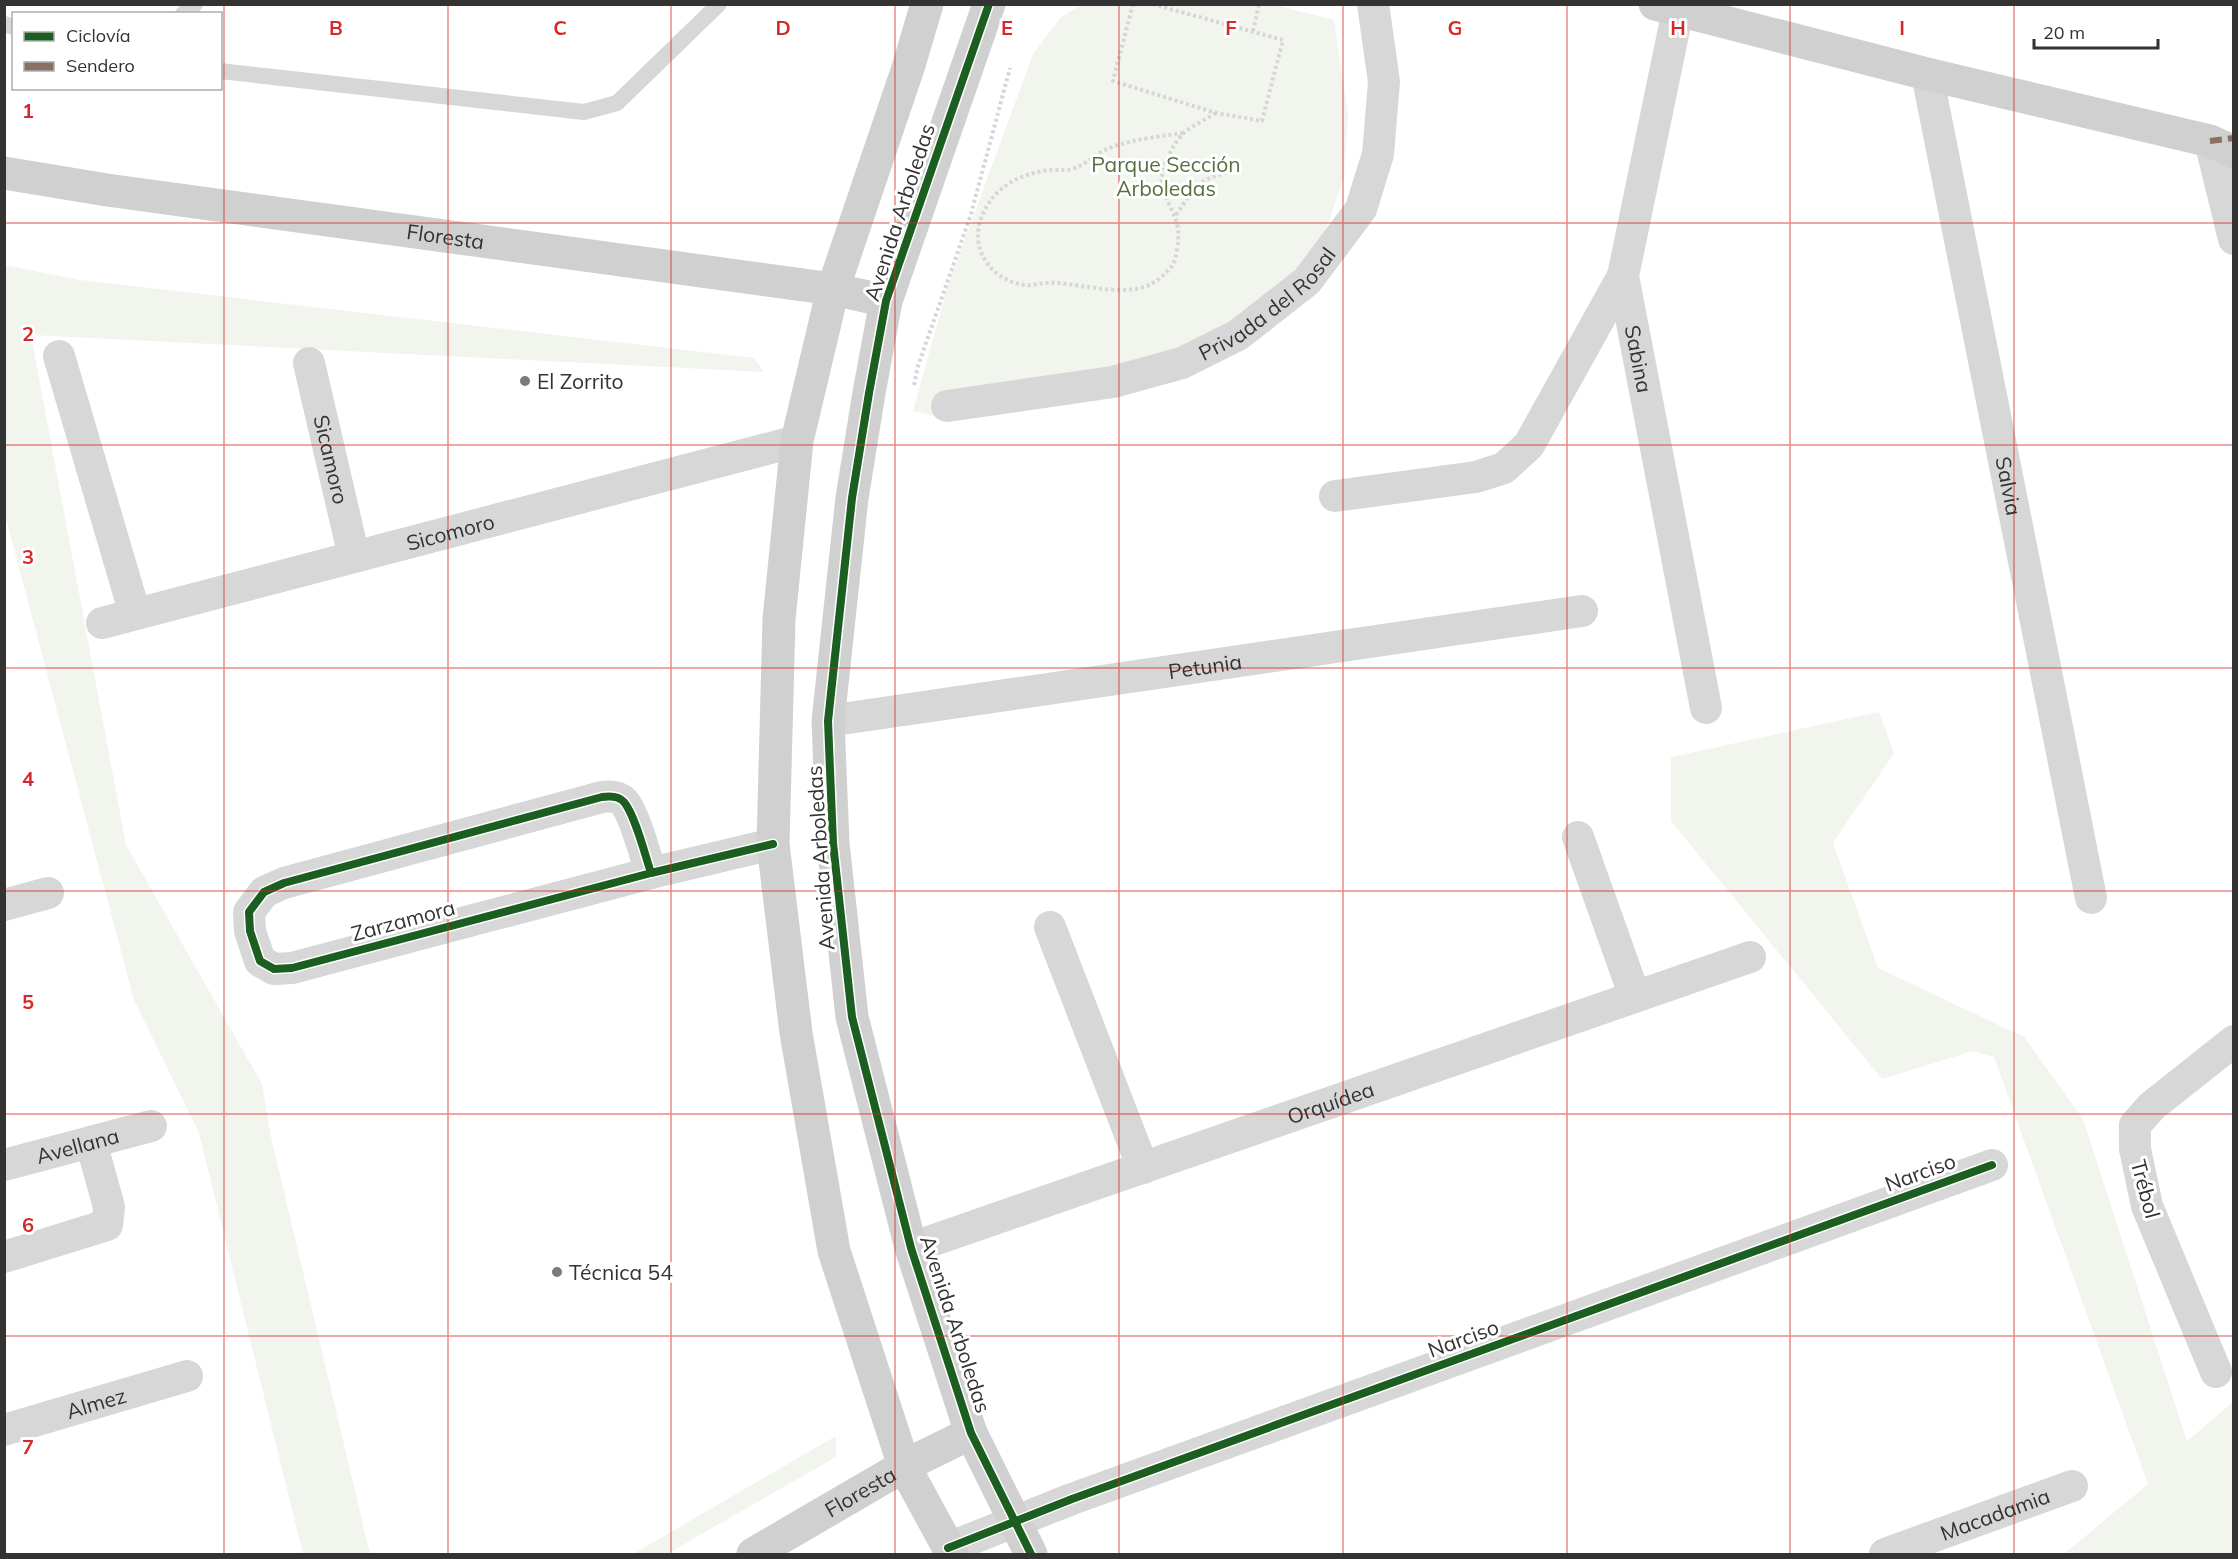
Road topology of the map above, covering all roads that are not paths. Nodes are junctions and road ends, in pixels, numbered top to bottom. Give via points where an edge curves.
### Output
1 (719, 4) edge
2 (927, 4) edge
3 (989, 4) edge
4 (1373, 4) edge
5 (1667, 8) edge
6 (222, 70) edge
7 (1927, 74) junction
8 (2222, 147) edge
9 (4, 173) edge
10 (2234, 239) edge
11 (1623, 276) junction
12 (833, 289) junction
13 (886, 301) junction
14 (59, 356) dead end
15 (309, 363) dead end
16 (947, 406) dead end
17 (797, 441) junction
18 (1335, 496) dead end
19 (354, 556) junction
20 (1582, 611) dead end
21 (135, 614) junction
22 (102, 622) dead end
23 (1706, 708) dead end
24 (828, 720) junction
25 (1578, 837) dead end
26 (773, 844) junction
27 (651, 873) junction
28 (48, 893) dead end
29 (2091, 898) dead end
30 (4, 905) edge
31 (1050, 927) dead end
32 (1750, 957) dead end
33 (1635, 997) junction
34 (2234, 1041) edge
35 (151, 1126) dead end
36 (91, 1142) junction
37 (4, 1164) edge
38 (1992, 1165) dead end
39 (1143, 1168) junction
40 (911, 1248) junction
41 (4, 1257) edge
42 (2216, 1372) dead end
43 (187, 1376) dead end
44 (4, 1430) edge
45 (971, 1432) junction
46 (903, 1466) junction
47 (2072, 1486) dead end
48 (1013, 1522) junction
49 (950, 1551) edge
50 (753, 1554) edge
51 (1031, 1554) edge
52 (1884, 1554) edge

1 - 6 lane via 617,103 584,112
2 - 12 street
3 - 13 street, Avenida Arboledas
4 - 16 street, Privada del Rosal via 1384,82 1378,154 1361,209 1307,281 1238,335 1182,363 1113,382
5 - 7 street
5 - 11 street, Sabina
7 - 8 street
7 - 29 street, Salvia
8 - 10 street
9 - 12 street, Floresta
11 - 18 street via 1529,445 1504,468 1476,477
11 - 23 street, Sabina
12 - 13 street, Floresta
12 - 17 street
13 - 24 street, Avenida Arboledas via 852,498
14 - 21 street
15 - 19 street, Sicamoro
17 - 19 street, Sicomoro
17 - 26 street via 779,619
19 - 21 street, Sicomoro
20 - 24 street, Petunia
21 - 22 street, Sicomoro
24 - 40 street, Avenida Arboledas via 833,843 852,1017
25 - 33 street
26 - 27 street, Zarzamora
26 - 46 street via 796,1033 834,1251
27 - 27 street, Zarzamora via 291,968 274,969 260,961 250,931 249,912 264,892 284,883 602,796 623,800
28 - 30 street
31 - 39 street
32 - 33 street, Orquídea
33 - 39 street, Orquídea
34 - 42 street, Trébol via 2152,1106 2135,1125 2135,1149 2147,1206
35 - 36 street, Avellana
36 - 37 street, Avellana
36 - 41 street via 109,1207 106,1225
38 - 48 street, Narciso
39 - 40 street, Orquídea
40 - 45 street, Avenida Arboledas
43 - 44 street, Almez
45 - 46 street, Floresta
45 - 48 street, Avenida Arboledas
46 - 49 street
46 - 50 street, Floresta
47 - 52 street, Macadamia
48 - 49 street, Narciso
48 - 51 street, Avenida Arboledas

